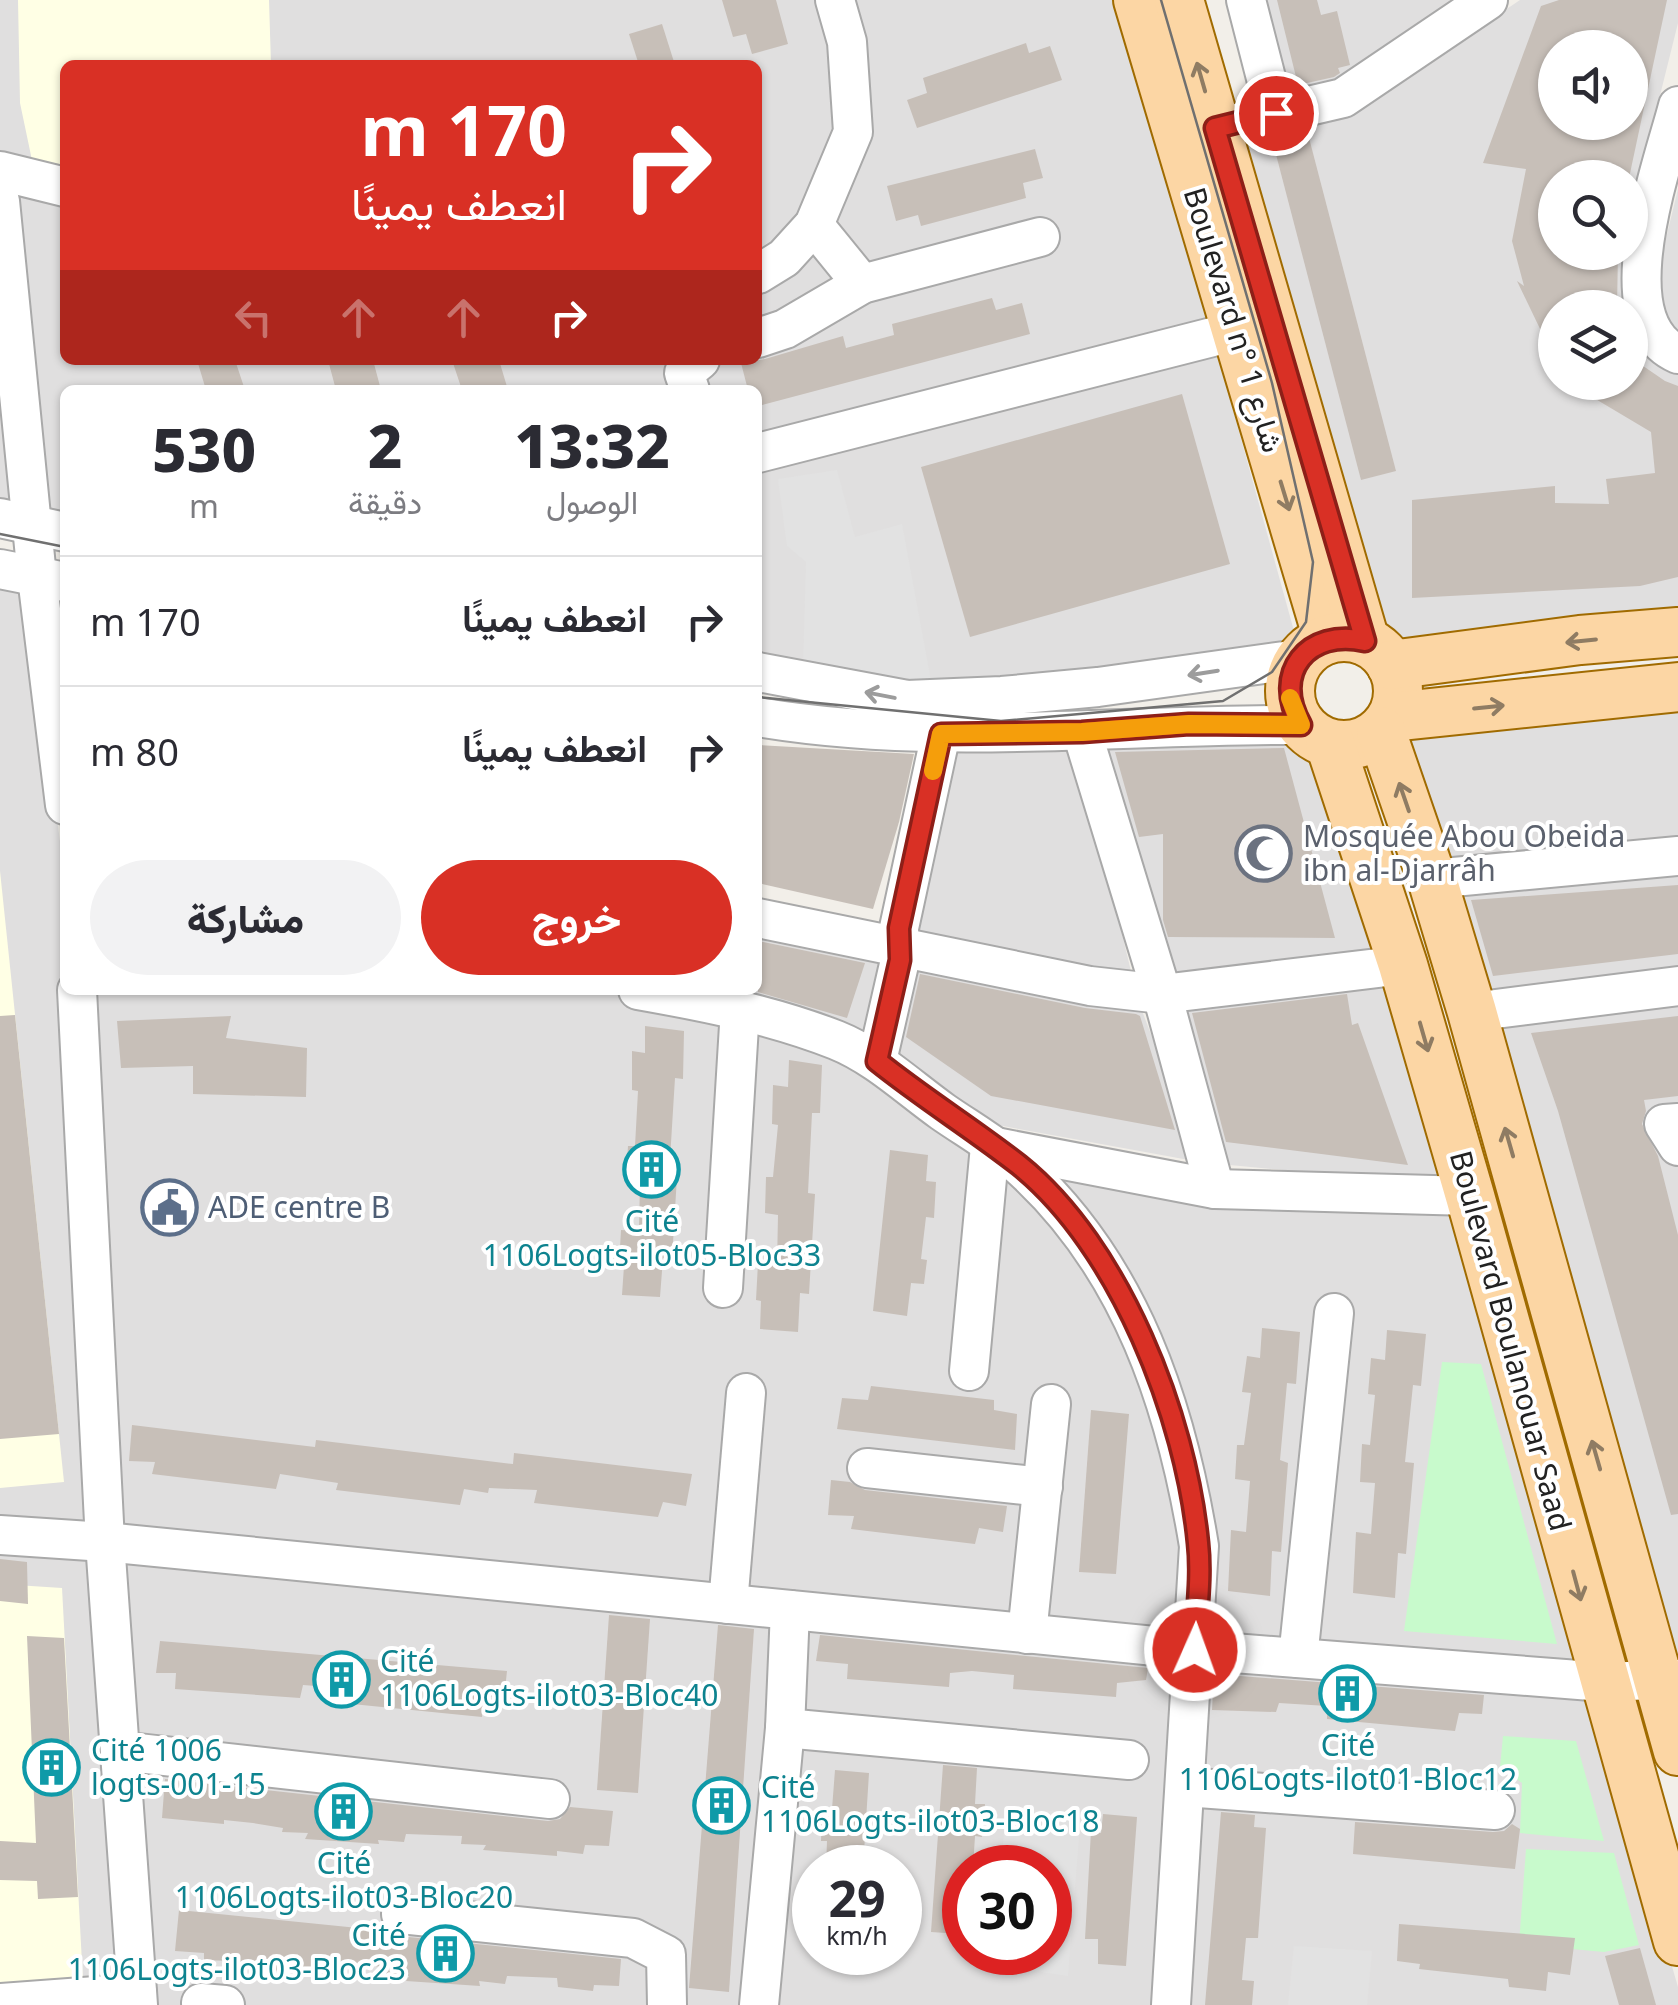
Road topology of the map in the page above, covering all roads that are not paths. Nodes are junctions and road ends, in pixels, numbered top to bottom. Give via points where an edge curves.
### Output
1 (835, 0) edge
2 (1138, 0) edge
3 (1179, 0) edge
4 (1246, 0) edge
5 (1488, 0) edge
6 (1276, 113) junction
7 (1676, 122) edge
8 (1215, 128) junction
9 (0, 171) edge
10 (60, 185) edge
11 (0, 201) edge
12 (814, 226) junction
13 (1040, 236) dead end
14 (762, 272) edge
15 (862, 284) junction
16 (1236, 331) junction
17 (762, 337) edge
18 (1678, 354) edge
19 (694, 365) edge
20 (688, 385) edge
21 (762, 452) edge
22 (33, 525) edge
23 (0, 569) edge
24 (51, 580) edge
25 (1678, 632) edge
26 (1346, 651) junction
27 (762, 673) edge
28 (1678, 686) edge
29 (762, 718) edge
30 (1386, 724) junction
31 (60, 725) edge
32 (1082, 732) junction
33 (941, 734) junction
34 (1316, 735) junction
35 (1678, 856) edge
36 (1432, 878) junction
37 (762, 919) edge
38 (898, 948) junction
39 (1403, 964) junction
40 (1678, 986) edge
41 (1162, 994) junction
42 (77, 995) edge
43 (665, 995) edge
44 (740, 1009) junction
45 (1472, 1012) junction
46 (877, 1061) junction
47 (1678, 1123) edge
48 (990, 1146) junction
49 (1678, 1146) edge
50 (1215, 1189) junction
51 (1470, 1196) junction
52 (724, 1288) dead end
53 (1334, 1312) dead end
54 (968, 1370) dead end
55 (746, 1393) dead end
56 (1051, 1404) dead end
57 (868, 1468) dead end
58 (1042, 1487) junction
59 (0, 1534) edge
60 (106, 1542) junction
61 (728, 1604) junction
62 (790, 1610) junction
63 (1027, 1634) junction
64 (1195, 1650) junction
65 (1298, 1658) junction
66 (1668, 1678) edge
67 (1604, 1682) junction
68 (785, 1728) junction
69 (120, 1751) junction
70 (1678, 1751) edge
71 (1130, 1760) dead end
72 (1185, 1787) junction
73 (550, 1799) dead end
74 (1494, 1810) dead end
75 (401, 1914) dead end
76 (1678, 1941) edge
77 (138, 1999) edge
78 (0, 2003) edge
79 (667, 2005) edge
80 (760, 2005) edge
81 (1171, 2005) edge

1 - 12 street via 847,42 853,132
2 - 16 main road, Boulevard n° شارع 1
8 -> 3 main road, Boulevard n° شارع 1
4 - 6 street
5 - 6 street via 1343,98
6 - 8 street
7 - 18 street via 1640,258 1642,311 1666,349
8 - 26 main road, Boulevard n° شارع 1
9 - 10 street
11 - 22 street
12 - 14 street
12 - 15 street
13 - 15 street
15 - 17 street
16 - 21 street
16 -> 26 main road, Boulevard n° شارع 1
19 - 20 street via 684,373
22 - 24 street
23 - 24 street
24 - 31 street
25 -> 26 main road
26 -> 27 street via 1098,687 906,700
26 - 30 main road via 1398,682
26 - 34 main road via 1292,675 1292,710
30 -> 28 main road
29 - 33 street
30 - 34 main road via 1366,742 1348,746
36 -> 30 main road, Boulevard Boulanouar Saad
32 - 33 street
32 - 34 street via 1189,724
32 - 41 street
33 - 38 street
34 - 39 main road, Boulevard Boulanouar Saad
35 - 36 street
36 - 45 main road, Boulevard Boulanouar Saad
37 - 38 street
38 - 41 street
38 - 46 street
39 - 41 street
39 -> 51 main road, Boulevard Boulanouar Saad
40 - 45 street
41 - 50 street
42 - 60 street
43 - 44 street
44 - 46 street
44 - 52 street
66 -> 45 main road, Boulevard Boulanouar Saad
46 - 48 street
47 - 49 street via 1664,1124
48 - 50 street
48 - 54 street
48 - 64 street via 1048,1193 1098,1255 1135,1318 1188,1483 1199,1546
50 - 51 street
51 -> 67 main road, Boulevard Boulanouar Saad
53 - 65 street
55 - 61 street
56 - 58 street
57 - 58 street
58 - 63 street
59 - 60 street
60 - 61 street
60 - 69 street
61 - 62 street
62 - 63 street
62 - 68 street
63 - 64 street
64 - 65 street
64 - 72 street
65 - 67 street
66 - 67 street
66 - 70 main road, Boulevard Boulanouar Saad
67 - 76 main road, Boulevard Boulanouar Saad
68 - 71 street
68 - 80 street
69 - 73 street
69 - 77 street
72 - 74 street
72 - 81 street
75 - 79 street via 633,1938 666,1955
77 - 78 street

